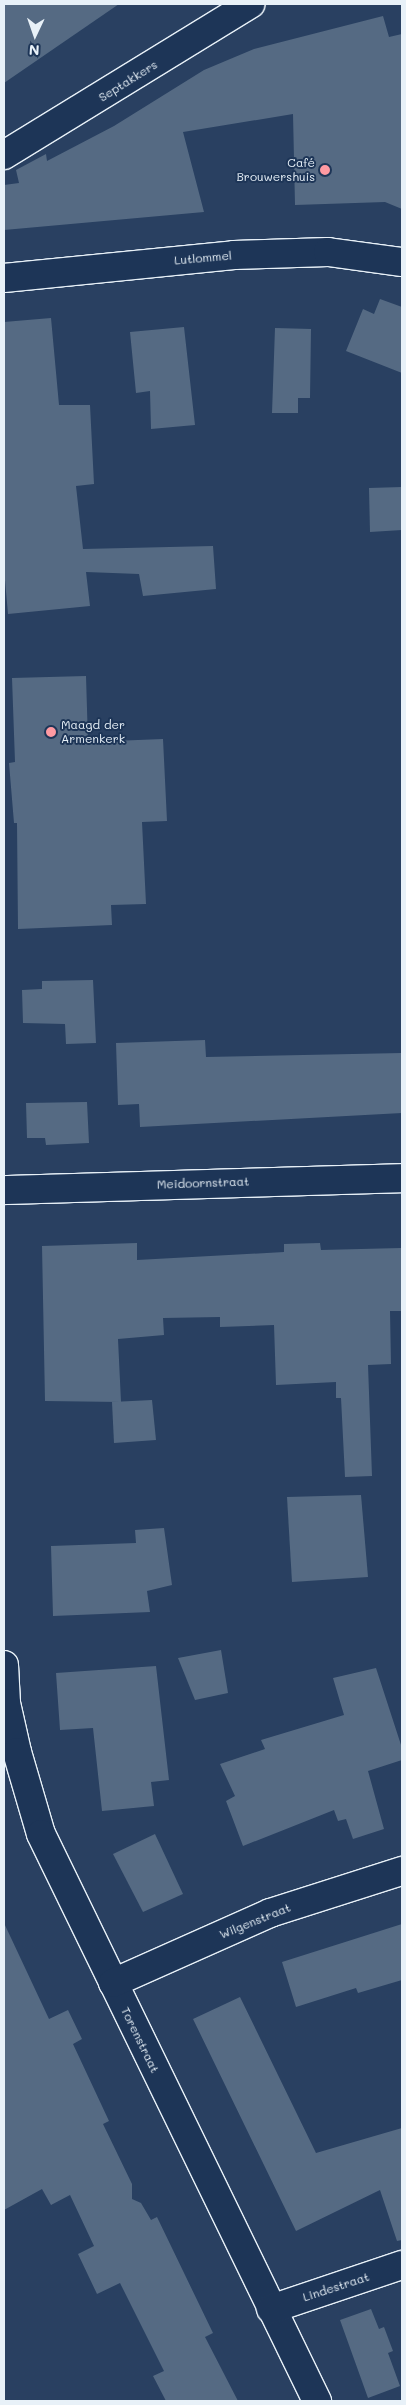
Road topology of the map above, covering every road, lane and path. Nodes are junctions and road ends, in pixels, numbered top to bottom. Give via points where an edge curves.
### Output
1 (250, 4) edge
2 (4, 155) edge
3 (402, 262) edge
4 (4, 278) edge
5 (402, 1178) edge
6 (4, 1190) edge
7 (4, 1665) edge
8 (402, 1871) edge
9 (113, 1983) junction
10 (402, 2265) edge
11 (271, 2309) junction
12 (317, 2401) edge

1 - 2 street, Septakkers
3 - 4 street, Lutlommel via 328,252 244,255
5 - 6 street, Meidoornstraat
7 - 9 street, Torenstraat via 6,1703 41,1834
8 - 9 street, Wilgenstraat via 270,1913
9 - 11 street, Torenstraat
10 - 11 street, Lindestraat
11 - 12 street, Torenstraat

